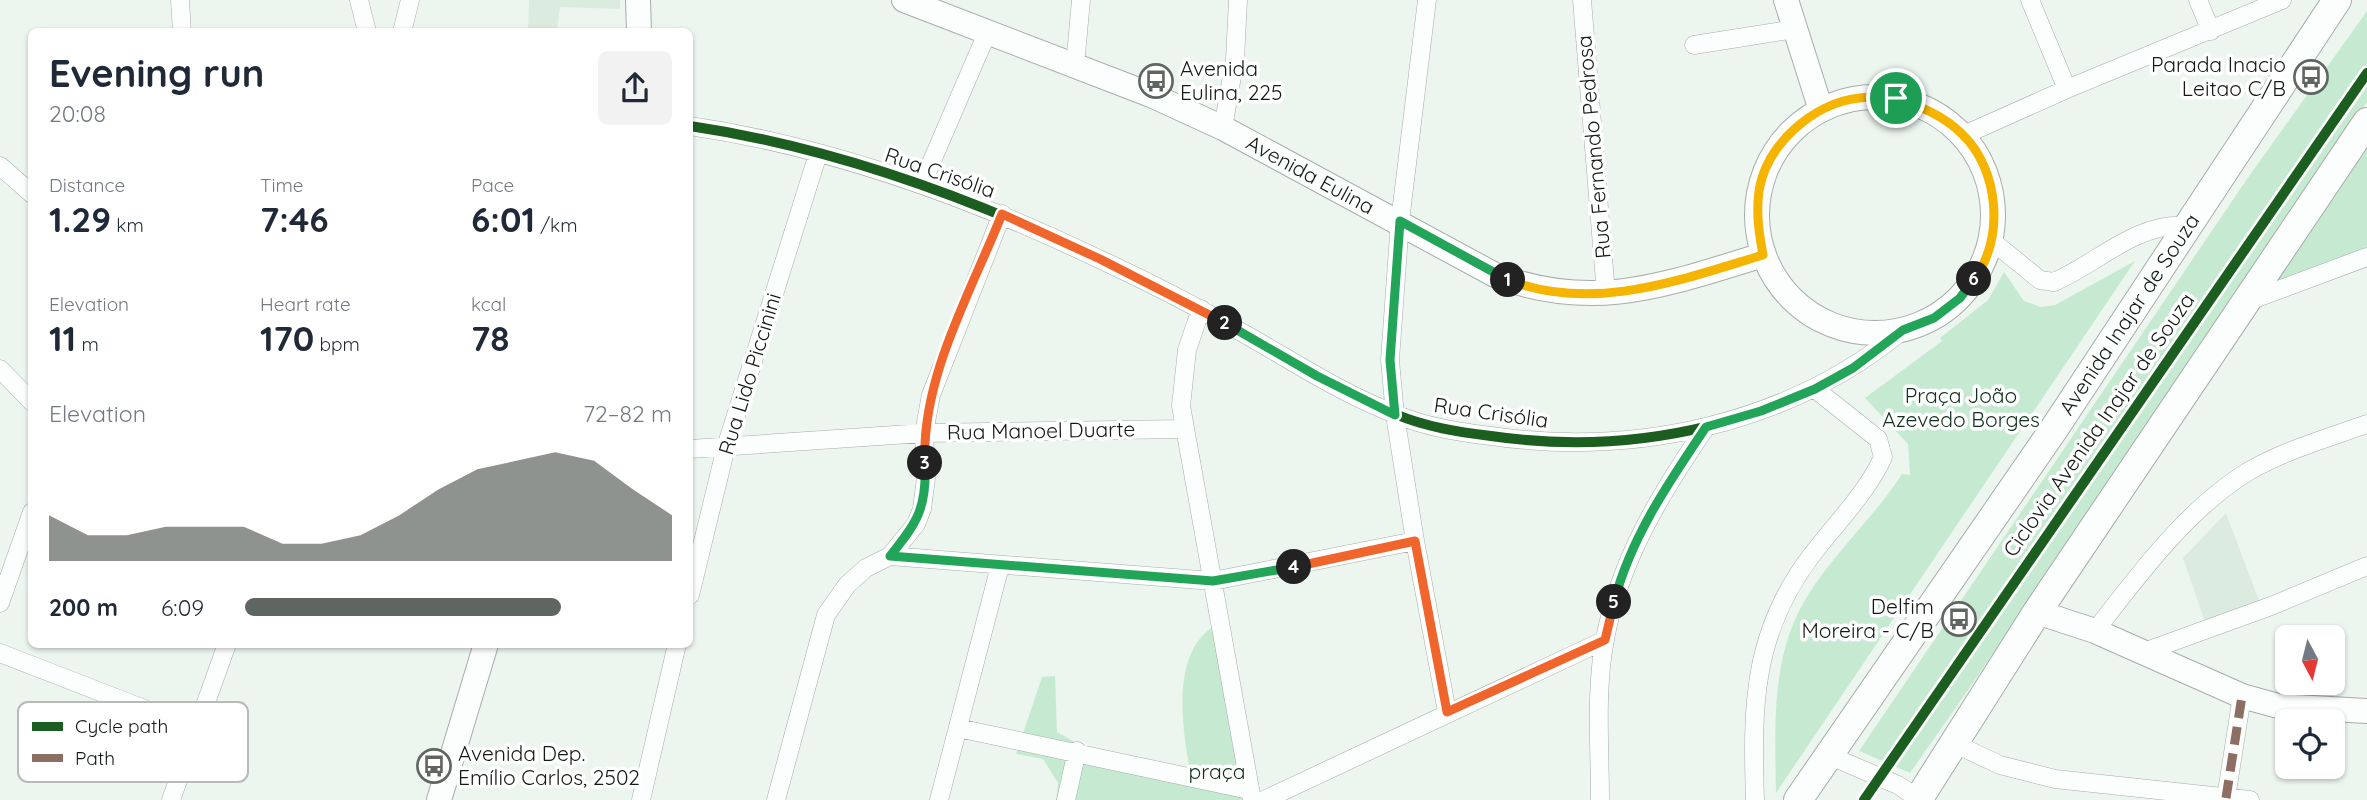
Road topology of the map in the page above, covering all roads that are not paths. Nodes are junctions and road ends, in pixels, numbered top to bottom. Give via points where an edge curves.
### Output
1 (180, 0) edge
2 (359, 0) edge
3 (410, 0) edge
4 (638, 0) edge
5 (904, 0) edge
6 (1081, 0) edge
7 (1238, 0) edge
8 (1427, 0) edge
9 (1582, 0) edge
10 (1786, 0) edge
11 (2030, 0) edge
12 (2198, 0) edge
13 (2282, 0) edge
14 (2337, 0) edge
15 (182, 28) edge
16 (366, 28) edge
17 (403, 28) edge
18 (639, 28) edge
19 (1795, 29) junction
20 (2211, 31) junction
21 (987, 33) junction
22 (1693, 46) dead end
23 (1075, 65) junction
24 (2067, 89) junction
25 (1821, 110) junction
26 (2367, 122) edge
27 (693, 126) edge
28 (1223, 128) junction
29 (1964, 135) junction
30 (818, 154) junction
31 (0, 166) edge
32 (922, 184) junction
33 (28, 190) edge
34 (1002, 214) junction
35 (1400, 221) junction
36 (2185, 226) junction
37 (1992, 241) junction
38 (1763, 255) junction
39 (2367, 257) edge
40 (1606, 294) junction
41 (2246, 302) junction
42 (1201, 309) junction
43 (1903, 330) junction
44 (0, 369) edge
45 (1815, 389) junction
46 (28, 398) edge
47 (1395, 415) junction
48 (2367, 424) edge
49 (1706, 427) junction
50 (1184, 429) junction
51 (924, 433) junction
52 (726, 447) junction
53 (693, 449) edge
54 (28, 523) edge
55 (1415, 541) junction
56 (890, 556) junction
57 (1000, 566) junction
58 (2367, 566) edge
59 (1213, 581) junction
60 (693, 583) edge
61 (0, 603) edge
62 (2037, 612) junction
63 (2095, 631) junction
64 (1605, 640) junction
65 (226, 648) edge
66 (485, 648) edge
67 (676, 648) edge
68 (2144, 652) junction
69 (0, 653) edge
70 (2242, 696) junction
71 (126, 702) edge
72 (206, 702) edge
73 (2367, 711) edge
74 (1447, 712) junction
75 (958, 728) junction
76 (1953, 743) junction
77 (1077, 751) junction
78 (1828, 755) junction
79 (177, 782) edge
80 (2082, 791) edge
81 (1255, 796) edge
82 (1919, 799) edge
83 (2239, 799) edge
84 (171, 800) edge
85 (439, 800) edge
86 (641, 800) edge
87 (776, 800) edge
88 (939, 800) edge
89 (1066, 800) edge
90 (1600, 800) edge
91 (1755, 800) edge
92 (1798, 800) edge

1 - 15 street
2 - 16 street
3 - 17 street
4 - 18 street
5 - 21 street, Avenida Eulina
6 - 23 street
7 - 28 street via 1235,59
8 - 35 street
9 - 40 street, Rua Fernando Pedrosa
10 - 19 street
11 - 24 street
12 - 20 street
13 - 20 street
14 - 36 main road, Avenida Inajar de Souza
19 - 22 street
19 - 25 street
20 - 24 street
21 - 23 street, Avenida Eulina
21 - 32 street
23 - 28 street, Avenida Eulina
24 - 29 street
25 - 29 street via 1858,98 1896,98 1933,111
25 - 38 street via 1793,130 1772,156 1758,199
26 - 41 main road
27 - 30 street, Rua Crisólia
28 - 35 street, Avenida Eulina
29 - 37 street via 1984,167 1992,196
30 - 32 street, Rua Crisólia
30 - 52 street, Rua Lido Piccinini
31 - 33 street
32 - 34 street, Rua Crisólia
34 - 42 street, Rua Crisólia
34 - 51 street via 939,369
35 - 40 street, Avenida Eulina via 1495,275 1530,288
35 - 47 street via 1390,360
36 - 37 street via 2164,225 2142,232 2054,282 2040,280
36 - 78 main road, Avenida Inajar de Souza via 2054,429
37 - 43 street via 1980,272 1960,298 1934,318
38 - 40 street, Avenida Eulina via 1670,284
38 - 43 street via 1780,286 1814,315 1835,326 1869,333
39 - 41 street
41 - 62 main road
42 - 47 street, Rua Crisólia
42 - 50 street via 1181,380
43 - 45 street, Rua Crisólia via 1853,368
44 - 46 street
45 - 49 street, Rua Crisólia
45 - 91 street via 1878,439 1883,457 1795,578 1770,630 1754,704
47 - 49 street, Rua Crisólia via 1448,430 1568,443 1654,438
47 - 55 street
48 - 63 street via 2239,477 2176,533
49 - 64 street via 1645,523 1621,576
50 - 51 street, Rua Manoel Duarte
50 - 59 street
51 - 52 street, Rua Manoel Duarte
51 - 56 street via 922,509
52 - 53 street, Rua Manoel Duarte
52 - 60 street, Rua Lido Piccinini
54 - 61 street
55 - 59 street
55 - 74 street
56 - 57 street
56 - 87 street via 866,568 826,615
57 - 59 street
57 - 75 street
58 - 68 street
59 - 81 street
62 - 63 street
62 - 76 main road
63 - 68 street
64 - 74 street
64 - 90 street via 1599,716
65 - 72 street
66 - 85 street
67 - 86 street
68 - 70 street
69 - 71 street
70 - 73 street via 2278,706
70 - 83 street
74 - 81 street
75 - 77 street
75 - 88 street
76 - 80 street via 2000,765
76 - 82 main road
77 - 81 street
77 - 89 street
78 - 82 street
78 - 92 main road, Avenida Inajar de Souza
79 - 84 street
80 - 83 street

